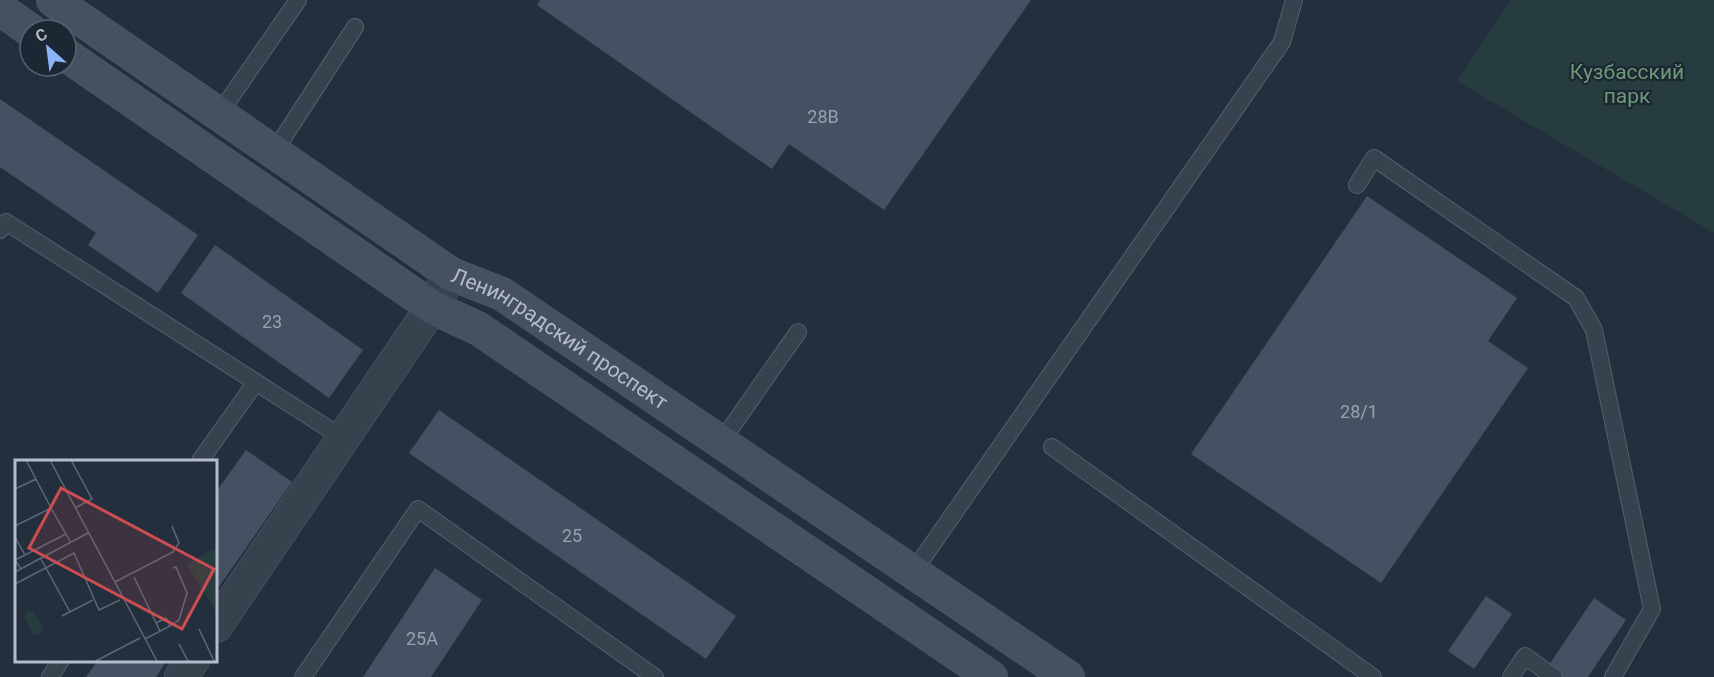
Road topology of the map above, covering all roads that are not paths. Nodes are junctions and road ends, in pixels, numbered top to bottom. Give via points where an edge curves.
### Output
1 (53, 0) edge
2 (298, 0) edge
3 (1294, 0) edge
4 (0, 9) edge
5 (18, 22) edge
6 (355, 27) dead end
7 (78, 63) edge
8 (219, 114) junction
9 (274, 152) junction
10 (1357, 185) dead end
11 (2, 224) edge
12 (451, 274) junction
13 (432, 307) junction
14 (798, 332) dead end
15 (256, 382) junction
16 (343, 438) junction
17 (721, 442) junction
18 (1052, 447) dead end
19 (201, 460) edge
20 (913, 572) junction
21 (218, 623) edge
22 (60, 662) edge
23 (192, 662) edge
24 (50, 677) edge
25 (182, 677) edge
26 (303, 677) edge
27 (655, 677) edge
28 (991, 677) edge
29 (1068, 677) edge
30 (1373, 677) edge
31 (1511, 677) edge
32 (1554, 677) edge
33 (1613, 677) edge

1 - 8 main road, Ленинградский проспект
2 - 8 lane
3 - 20 lane via 1282,42
4 - 5 main road
6 - 9 lane
7 - 13 main road, Ленинградский проспект
8 - 9 main road, Ленинградский проспект
9 - 12 main road, Ленинградский проспект
10 - 33 lane via 1374,158 1576,298 1594,330 1652,609
11 - 15 lane
12 - 13 street
12 - 17 main road, Ленинградский проспект via 502,294
13 - 16 street
13 - 28 main road, Ленинградский проспект via 479,329
14 - 17 lane
15 - 16 lane
15 - 19 lane
16 - 21 street
17 - 20 main road, Ленинградский проспект
18 - 30 lane
20 - 29 main road, Ленинградский проспект
22 - 24 lane
23 - 25 street
26 - 27 lane via 418,509
31 - 32 lane via 1526,656

